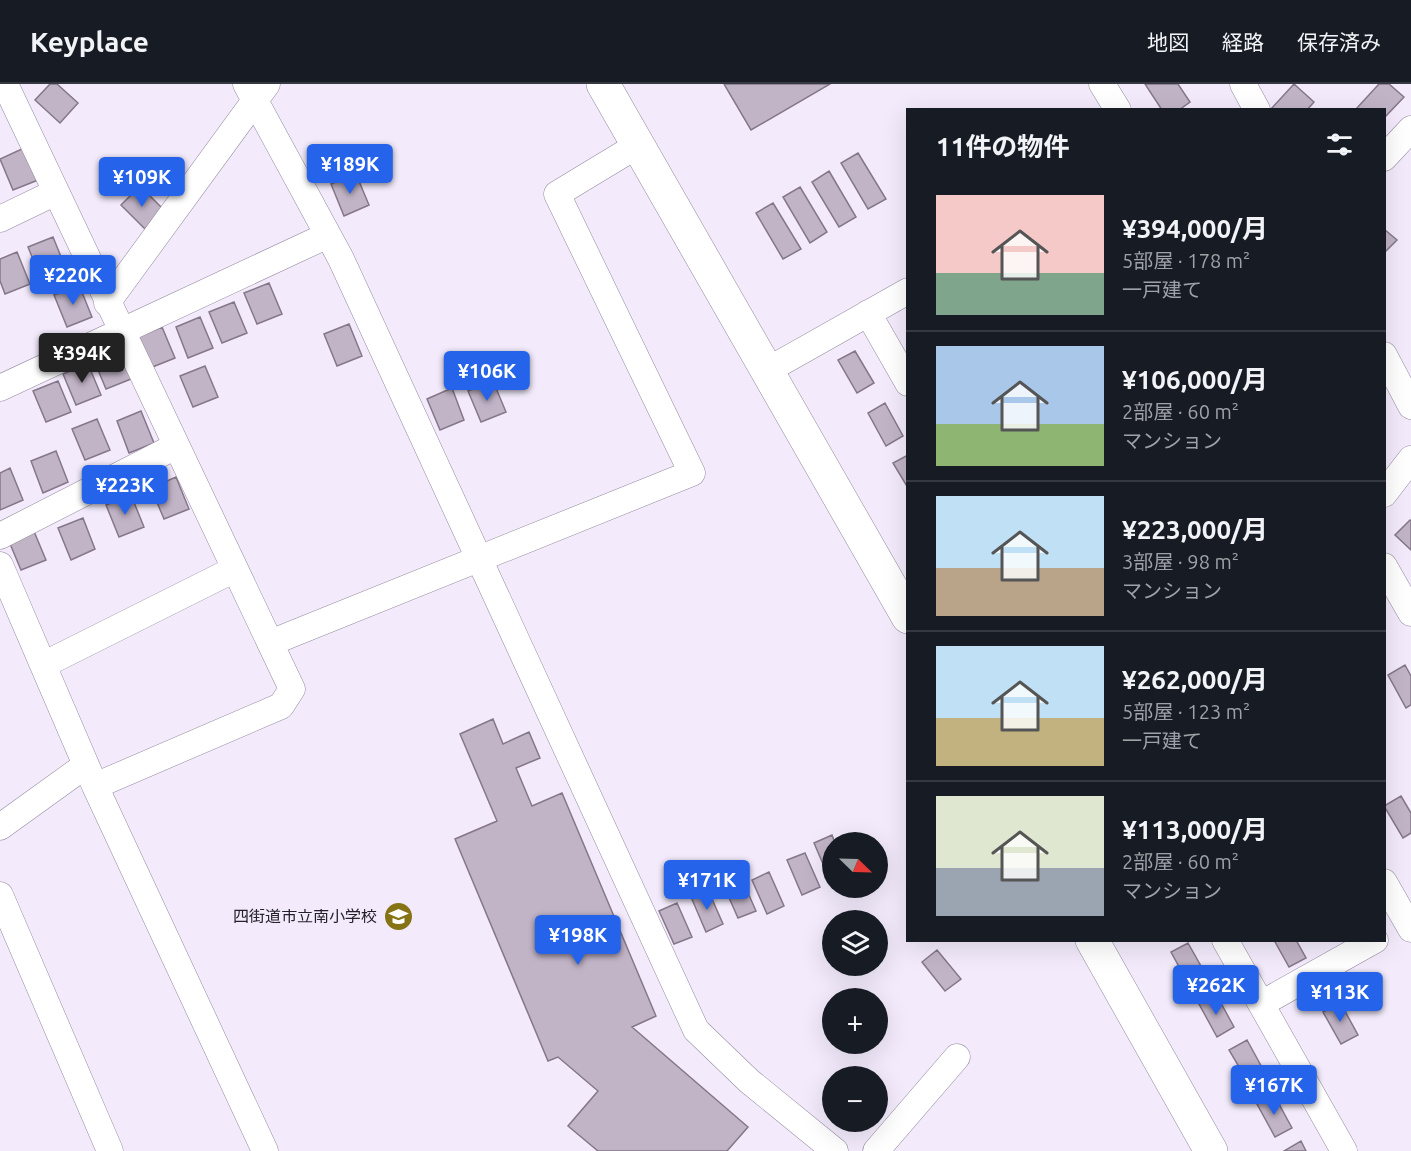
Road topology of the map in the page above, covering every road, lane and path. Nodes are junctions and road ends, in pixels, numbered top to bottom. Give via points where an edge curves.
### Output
1 (5, 84) edge
2 (603, 84) edge
3 (1102, 84) edge
4 (1243, 84) edge
5 (256, 90) edge
6 (1117, 108) edge
7 (1256, 108) edge
8 (1411, 129) edge
9 (638, 145) junction
10 (1386, 156) edge
11 (56, 192) junction
12 (0, 219) edge
13 (328, 235) junction
14 (906, 292) edge
15 (107, 303) junction
16 (868, 314) junction
17 (121, 332) junction
18 (1386, 357) edge
19 (768, 370) junction
20 (1403, 371) edge
21 (906, 380) edge
22 (0, 388) edge
23 (1411, 406) edge
24 (176, 446) junction
25 (1411, 459) edge
26 (1386, 491) edge
27 (0, 536) edge
28 (480, 559) junction
29 (0, 565) edge
30 (235, 569) junction
31 (1386, 569) edge
32 (1410, 608) edge
33 (906, 613) edge
34 (270, 643) junction
35 (43, 665) junction
36 (90, 776) junction
37 (0, 827) edge
38 (1386, 885) edge
39 (0, 895) edge
40 (1410, 924) edge
41 (1386, 934) edge
42 (1093, 942) edge
43 (1226, 942) edge
44 (1371, 942) edge
45 (1261, 1004) junction
46 (957, 1057) dead end
47 (110, 1151) edge
48 (265, 1151) edge
49 (835, 1151) edge
50 (876, 1151) edge
51 (1211, 1151) edge
52 (1344, 1151) edge

1 - 11 street
2 - 9 street
3 - 6 street
4 - 7 street
5 - 13 street
5 - 15 street
8 - 10 street
9 - 19 street
9 - 28 street via 557,194 692,473
11 - 12 street
11 - 15 street
13 - 17 street
13 - 28 street
14 - 16 street
15 - 17 street
16 - 19 street
16 - 21 street
17 - 22 street
17 - 24 street
18 - 20 street
19 - 33 street
20 - 23 street
24 - 27 street
24 - 30 street
25 - 26 street
28 - 34 street
28 - 49 street via 696,1030 749,1081
29 - 35 street
30 - 34 street
30 - 35 street
31 - 32 street
34 - 36 street via 292,690 281,706
35 - 36 street
36 - 37 street
36 - 48 street
38 - 40 street
39 - 47 street
40 - 41 street
42 - 51 street
43 - 45 street
44 - 45 street
45 - 52 street
46 - 50 street

